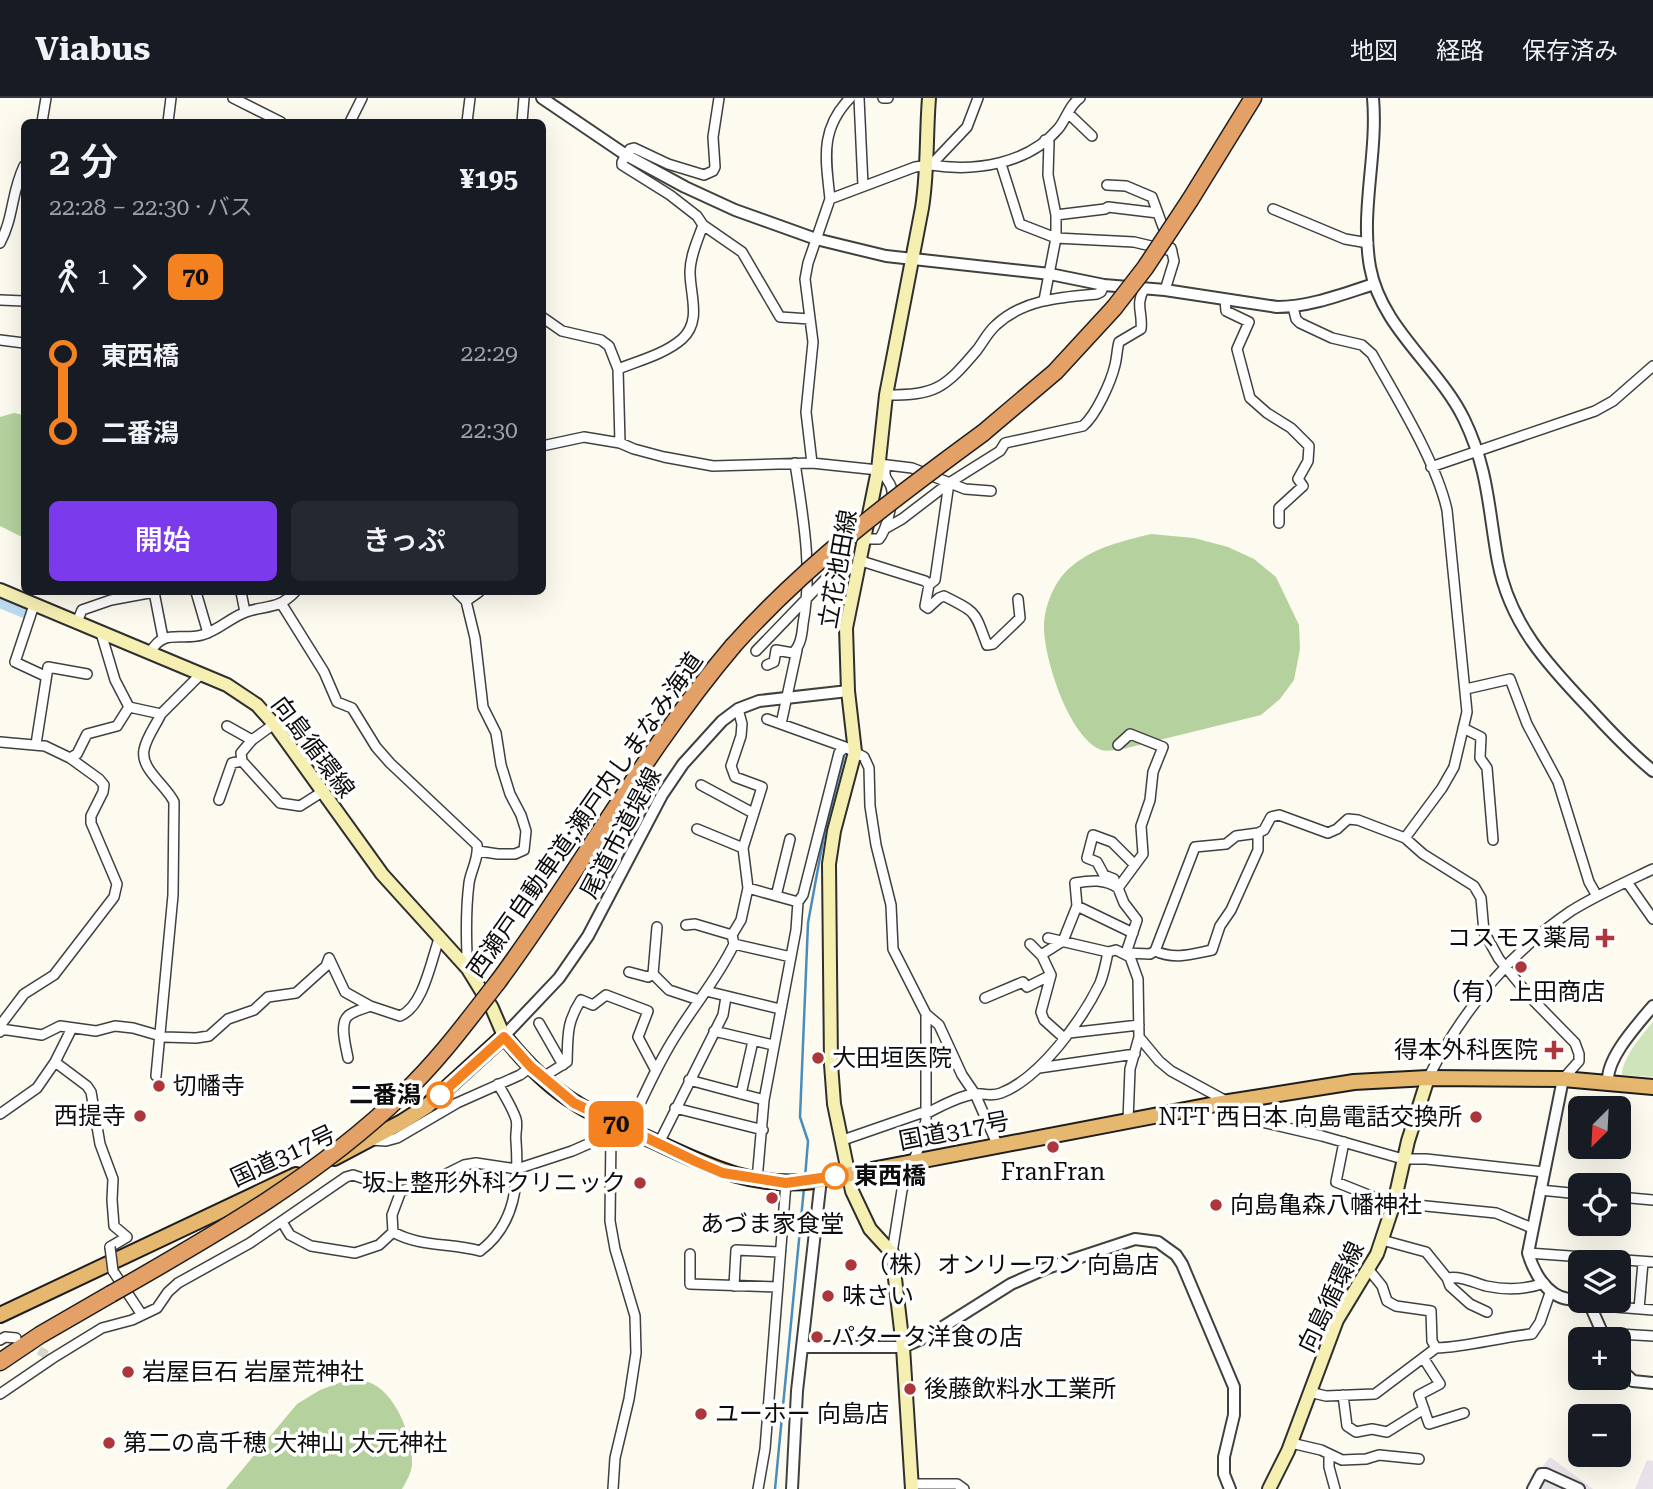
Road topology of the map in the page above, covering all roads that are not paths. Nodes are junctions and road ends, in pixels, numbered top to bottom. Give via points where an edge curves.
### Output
1 (46, 98) edge
2 (171, 98) edge
3 (233, 98) edge
4 (362, 98) edge
5 (470, 98) edge
6 (524, 98) edge
7 (542, 98) edge
8 (719, 98) edge
9 (850, 98) edge
10 (859, 98) edge
11 (929, 98) edge
12 (978, 98) edge
13 (1080, 98) edge
14 (1254, 98) edge
15 (1373, 98) edge
16 (1068, 113) junction
17 (42, 119) edge
18 (168, 119) edge
19 (275, 119) edge
20 (352, 119) edge
21 (467, 119) edge
22 (522, 119) edge
23 (1092, 136) dead end
24 (1045, 140) junction
25 (626, 155) junction
26 (1000, 164) junction
27 (929, 165) junction
28 (21, 172) edge
29 (1107, 185) dead end
30 (863, 186) junction
31 (830, 199) junction
32 (1273, 209) dead end
33 (1158, 213) junction
34 (1056, 215) junction
35 (703, 225) junction
36 (1056, 238) junction
37 (817, 239) junction
38 (0, 243) edge
39 (1368, 243) junction
40 (1172, 251) junction
41 (911, 259) junction
42 (1050, 274) junction
43 (1374, 284) junction
44 (1104, 285) junction
45 (1144, 289) junction
46 (1165, 290) junction
47 (0, 300) edge
48 (1044, 300) junction
49 (1226, 300) junction
50 (21, 301) edge
51 (1293, 307) junction
52 (810, 319) junction
53 (546, 320) edge
54 (0, 340) edge
55 (21, 343) edge
56 (1653, 366) edge
57 (618, 369) junction
58 (886, 395) junction
59 (620, 443) junction
60 (546, 445) edge
61 (1478, 450) junction
62 (795, 463) junction
63 (812, 463) junction
64 (881, 466) junction
65 (1431, 467) junction
66 (949, 483) junction
67 (991, 491) dead end
68 (1279, 523) dead end
69 (886, 528) junction
70 (863, 538) junction
71 (857, 565) junction
72 (929, 586) junction
73 (0, 590) edge
74 (137, 595) edge
75 (154, 595) edge
76 (198, 595) edge
77 (242, 595) edge
78 (291, 595) edge
79 (460, 595) edge
80 (474, 595) edge
81 (808, 596) junction
82 (1018, 599) dead end
83 (466, 601) junction
84 (281, 603) junction
85 (34, 605) junction
86 (246, 612) junction
87 (76, 622) junction
88 (101, 633) junction
89 (208, 633) junction
90 (163, 638) junction
91 (797, 650) junction
92 (755, 651) dead end
93 (150, 653) junction
94 (767, 665) dead end
95 (87, 674) dead end
96 (201, 674) junction
97 (45, 676) junction
98 (1466, 688) junction
99 (848, 691) junction
100 (787, 696) junction
101 (129, 708) junction
102 (738, 709) junction
103 (161, 714) junction
104 (767, 719) dead end
105 (274, 724) junction
106 (781, 724) junction
107 (227, 726) dead end
108 (1464, 728) junction
109 (252, 740) junction
110 (0, 742) edge
111 (36, 744) junction
112 (1118, 745) dead end
113 (850, 749) junction
114 (70, 758) junction
115 (242, 761) junction
116 (1653, 771) edge
117 (701, 785) dead end
118 (322, 792) junction
119 (219, 800) dead end
120 (753, 813) junction
121 (697, 829) dead end
122 (1258, 833) junction
123 (1405, 838) junction
124 (790, 839) dead end
125 (1493, 840) dead end
126 (743, 848) junction
127 (478, 851) junction
128 (1135, 865) junction
129 (1652, 872) edge
130 (1627, 882) junction
131 (1120, 885) junction
132 (748, 888) junction
133 (776, 896) junction
134 (1597, 897) junction
135 (798, 902) junction
136 (1077, 906) junction
137 (1653, 919) edge
138 (686, 925) dead end
139 (657, 927) dead end
140 (1133, 933) junction
141 (440, 936) junction
142 (1048, 938) dead end
143 (733, 940) junction
144 (1063, 941) junction
145 (1030, 944) dead end
146 (1155, 951) junction
147 (1108, 952) junction
148 (1126, 953) junction
149 (1041, 955) junction
150 (790, 957) junction
151 (461, 961) junction
152 (1505, 969) junction
153 (629, 972) dead end
154 (653, 974) junction
155 (1051, 975) junction
156 (706, 991) junction
157 (726, 997) junction
158 (985, 998) dead end
159 (699, 1000) junction
160 (370, 1006) junction
161 (1653, 1006) edge
162 (780, 1009) junction
163 (926, 1014) junction
164 (539, 1023) dead end
165 (1139, 1026) junction
166 (72, 1028) junction
167 (1, 1030) edge
168 (714, 1031) junction
169 (1067, 1035) junction
170 (159, 1036) junction
171 (504, 1037) junction
172 (1139, 1037) junction
173 (753, 1041) junction
174 (773, 1045) junction
175 (1135, 1054) junction
176 (348, 1058) dead end
177 (55, 1062) junction
178 (563, 1065) junction
179 (531, 1067) junction
180 (1039, 1068) junction
181 (656, 1071) junction
182 (156, 1076) dead end
183 (543, 1077) junction
184 (1428, 1078) junction
185 (1563, 1079) junction
186 (689, 1080) junction
187 (1608, 1083) junction
188 (498, 1084) junction
189 (1653, 1087) edge
190 (741, 1094) junction
191 (975, 1094) junction
192 (764, 1100) junction
193 (1228, 1102) junction
194 (675, 1108) junction
195 (0, 1114) edge
196 (925, 1114) junction
197 (1128, 1121) junction
198 (618, 1129) junction
199 (762, 1130) junction
200 (370, 1140) junction
201 (843, 1140) junction
202 (1344, 1142) junction
203 (659, 1143) junction
204 (998, 1146) junction
205 (1403, 1159) junction
206 (913, 1161) junction
207 (517, 1169) junction
208 (1544, 1172) junction
209 (849, 1174) junction
210 (757, 1180) junction
211 (817, 1180) junction
212 (791, 1183) junction
213 (1540, 1190) junction
214 (401, 1191) junction
215 (1568, 1193) edge
216 (1631, 1198) edge
217 (1653, 1200) edge
218 (1394, 1203) junction
219 (282, 1222) junction
220 (1532, 1228) junction
221 (393, 1232) junction
222 (1382, 1240) junction
223 (780, 1252) junction
224 (892, 1253) junction
225 (1528, 1253) junction
226 (690, 1254) dead end
227 (1568, 1257) edge
228 (1648, 1262) edge
229 (1369, 1270) junction
230 (1447, 1278) junction
231 (1544, 1283) junction
232 (734, 1286) junction
233 (778, 1287) junction
234 (1550, 1293) junction
235 (1568, 1299) edge
236 (1631, 1308) edge
237 (1639, 1309) junction
238 (1653, 1310) edge
239 (1487, 1312) dead end
240 (0, 1315) edge
241 (142, 1315) junction
242 (1631, 1336) edge
243 (1653, 1336) edge
244 (16, 1338) tunnel mouth
245 (0, 1340) edge
246 (802, 1347) junction
247 (903, 1347) junction
248 (1436, 1348) junction
249 (1424, 1359) junction
250 (0, 1362) edge
251 (1631, 1379) edge
252 (1653, 1383) edge
253 (1309, 1392) junction
254 (0, 1394) edge
255 (1343, 1395) junction
256 (1424, 1409) junction
257 (1464, 1413) dead end
258 (1291, 1443) junction
259 (1329, 1454) junction
260 (1419, 1460) dead end
261 (912, 1487) edge
262 (614, 1488) edge
263 (758, 1489) edge
264 (792, 1489) edge
265 (964, 1489) edge
266 (1230, 1489) edge
267 (1269, 1489) edge
268 (1335, 1489) edge
269 (1534, 1489) edge
270 (1579, 1489) edge

1 - 17 street
2 - 18 street
3 - 19 street
4 - 20 street
5 - 21 street
6 - 22 street
7 - 25 street
8 - 25 street via 713,136 715,167 709,174 668,164 634,148
9 - 31 street via 829,132 825,149
10 - 30 street
11 - 27 main road, 立花池田線
12 - 27 street via 967,127
13 - 16 street
14 - 250 highway, 西瀬戸自動車道;瀬戸内しまなみ海道, bridge via 1145,268 1055,372 840,542 774,601 733,646 666,732 497,983 407,1091 272,1199
15 - 39 street
16 - 23 street
16 - 24 street
24 - 26 street
24 - 34 street via 1049,142 1048,175
25 - 35 street via 622,165 670,195
25 - 37 street via 735,210
26 - 27 street
26 - 36 street via 1020,223
27 - 30 street
27 - 41 main road, 立花池田線
28 - 38 street
29 - 33 street via 1126,186 1152,197
30 - 31 street
31 - 37 street
32 - 39 street via 1345,239
33 - 34 street via 1108,207
33 - 40 street
34 - 36 street
35 - 52 street via 742,252 780,317
35 - 57 street via 691,263 695,308 691,327 667,348
36 - 40 street via 1134,242
36 - 42 street
37 - 41 street
37 - 52 street via 805,279
39 - 43 street
40 - 46 street via 1174,261
41 - 42 street
41 - 58 main road, 立花池田線
42 - 44 street
42 - 48 street
43 - 51 street
43 - 61 street via 1390,315 1454,402
44 - 45 street
44 - 48 street via 1097,294
45 - 46 street
45 - 66 street via 1138,304 1141,329 1119,342 1115,366 1087,423 1005,443 1000,451
46 - 49 street
47 - 50 street
48 - 58 street via 996,325 955,374 933,391
49 - 51 street
49 - 68 street via 1226,311 1249,322 1237,349 1250,398 1309,446 1308,461 1298,479 1303,486 1279,508
51 - 65 street via 1300,323 1362,345 1372,354
52 - 63 street via 814,342 806,412
53 - 57 street via 562,331 601,340 609,346
54 - 55 street
56 - 61 street via 1595,411
57 - 59 street
58 - 64 main road, 立花池田線
59 - 60 street via 584,437
59 - 62 street via 713,466
61 - 65 street
61 - 116 street via 1490,495 1499,564 1521,625 1554,671
62 - 63 street
62 - 81 street via 808,549
63 - 64 street
64 - 66 street via 912,467
64 - 69 street via 892,491
64 - 70 main road, 立花池田線
65 - 98 street via 1447,510
66 - 67 street
66 - 69 street
66 - 72 street via 935,580
69 - 70 street via 879,539
70 - 71 main road, 立花池田線
71 - 72 street via 908,574
71 - 81 street via 836,568
71 - 99 main road, 立花池田線 via 846,628
72 - 82 street via 925,606 932,607 944,596 970,609 990,646 1020,618
73 - 85 main road, 向島循環線
74 - 87 street via 82,610
75 - 90 street
76 - 89 street
77 - 86 street
78 - 84 street
79 - 83 street
80 - 83 street
81 - 91 street
81 - 92 street
83 - 127 street via 483,707 496,733 500,765 526,831 524,850 514,854
84 - 86 street
84 - 127 street via 337,702 352,708 390,763 469,835
85 - 87 main road, 向島循環線
85 - 97 street via 15,662
86 - 89 street
87 - 88 main road, 向島循環線
88 - 93 main road, 向島循環線
88 - 101 street
89 - 90 street
90 - 93 street
91 - 94 street via 776,650 774,662
91 - 100 street
93 - 96 main road, 向島循環線
95 - 97 street via 48,667
96 - 103 street
96 - 105 main road, 向島循環線 via 228,685
97 - 111 street
98 - 108 street
98 - 134 street via 1510,679 1527,724 1558,782
99 - 100 street, 尾道市道堤線
99 - 113 main road, 立花池田線
100 - 102 street, 尾道市道堤線
100 - 106 street
101 - 103 street
101 - 114 street via 117,726 88,734
102 - 120 street via 741,736 731,766 735,777 762,787
102 - 171 street, 尾道市道堤線 via 704,738 683,764 645,825 588,936 559,978
103 - 170 street via 144,749 150,770 174,802 173,895
104 - 106 street
105 - 109 street
105 - 118 main road, 向島循環線
106 - 113 street
107 - 109 street
108 - 123 street via 1454,767
108 - 125 street via 1481,737
109 - 115 street via 241,753
110 - 111 street
111 - 114 street
112 - 128 street via 1130,734 1163,747 1141,826 1143,854
113 - 135 street via 839,753
113 - 163 street via 864,757 869,768 870,806 891,905 893,949
113 - 201 main road, 立花池田線 via 829,863 831,1064
114 - 167 street via 104,785 91,816 117,884 114,897 54,975 24,994
115 - 118 street via 281,803 300,806
115 - 119 street via 232,762
117 - 120 street
118 - 141 main road, 向島循環線 via 382,874
120 - 126 street
121 - 126 street
122 - 123 street via 1271,817 1279,815 1328,833 1348,820 1357,820
122 - 146 street via 1237,836 1226,844 1195,847
122 - 146 street via 1258,850 1212,950 1177,957
123 - 152 street via 1474,886 1481,898 1484,932
124 - 133 street
126 - 132 street
127 - 151 street via 466,914 467,955
128 - 131 street
128 - 131 street via 1112,842 1093,835 1087,858
129 - 130 street
130 - 134 street
130 - 137 street
131 - 136 street via 1075,883
131 - 140 street via 1124,902 1137,920
132 - 133 street
132 - 143 street
133 - 135 street
134 - 152 street via 1552,925
135 - 150 street
136 - 140 street
136 - 144 street
138 - 143 street via 695,924
139 - 154 street
140 - 148 street
141 - 151 main road, 向島循環線
141 - 160 street via 414,1006 400,1016
142 - 144 street
143 - 150 street
143 - 156 street
144 - 147 street
144 - 149 street
145 - 149 street
146 - 148 street
147 - 148 street
147 - 169 street via 1100,984
148 - 165 street via 1138,979
149 - 155 street
150 - 162 street
151 - 171 main road, 向島循環線 via 492,1008
152 - 184 street via 1458,1024
152 - 185 street via 1575,1043 1579,1061
153 - 154 street
154 - 159 street via 669,990
155 - 158 street
155 - 169 street via 1041,1012 1044,1020
156 - 157 street
156 - 159 street
157 - 162 street
157 - 168 street
159 - 181 street
160 - 170 street via 345,992 329,958 296,993 268,998 254,1010 228,1018 209,1036
160 - 176 street via 344,1021
161 - 187 street via 1631,1032 1612,1065
162 - 174 street
163 - 191 street via 939,1025
163 - 196 street
164 - 178 street
165 - 169 street
165 - 172 street
166 - 167 street via 60,1026 42,1035
166 - 170 street via 96,1031 115,1026
166 - 177 street
168 - 173 street
168 - 186 street
169 - 180 street
170 - 182 street
171 - 179 highway, 国道317号
171 - 200 highway, 国道317号 via 427,1106
172 - 175 street
172 - 193 street via 1171,1071
173 - 174 street
173 - 190 street
174 - 192 street
175 - 180 street
175 - 197 street via 1128,1084
177 - 195 street via 37,1088
177 - 241 street, bridge via 91,1092 100,1144 113,1179 114,1226 127,1237 110,1247 113,1271
178 - 181 street via 567,1062 568,1026 581,1000 593,1005 606,995 648,1011 638,1037
178 - 183 street
179 - 183 highway, 国道317号
179 - 188 street
180 - 191 street via 1004,1092
181 - 198 street
183 - 198 highway, 国道317号 via 574,1103
184 - 185 highway, 国道317号
184 - 193 highway, 国道317号 via 1354,1082
184 - 205 main road, 向島循環線
185 - 187 highway, 国道317号
185 - 208 street
186 - 190 street
186 - 194 street
187 - 189 highway, 国道317号
188 - 200 street via 397,1138
188 - 207 street via 517,1124
190 - 192 street
191 - 196 street
191 - 204 street
192 - 199 street
193 - 197 highway, 国道317号
193 - 202 street via 1236,1116
194 - 199 street
194 - 203 street
196 - 201 street
196 - 206 street
197 - 204 highway, 国道317号
198 - 203 highway, 国道317号
198 - 207 street
198 - 262 street via 610,1221 635,1317 636,1353 615,1458
199 - 210 street
200 - 240 highway, 国道317号
201 - 209 main road, 立花池田線
202 - 205 street
202 - 218 street via 1336,1182
203 - 210 highway, 国道317号 via 723,1173
204 - 206 highway, 国道317号
205 - 208 street
205 - 218 main road, 向島循環線
206 - 209 highway, 国道317号
206 - 224 street via 902,1190
207 - 214 street via 464,1165
207 - 221 street via 513,1207 480,1251
208 - 213 street
209 - 211 highway, 国道317号
209 - 224 main road via 862,1215
210 - 212 highway, 国道317号
211 - 212 highway, 国道317号
211 - 246 street
212 - 223 street
213 - 215 street
213 - 220 street
214 - 219 street via 353,1175
214 - 221 street via 392,1215
216 - 217 street
218 - 220 street via 1496,1213
218 - 222 main road, 向島循環線
219 - 221 street via 290,1235 311,1246 355,1253 379,1245
219 - 241 street via 178,1283 158,1308
220 - 225 street
222 - 229 main road, 向島循環線
222 - 230 street via 1426,1252
223 - 232 street via 736,1250
223 - 233 street
224 - 247 main road
225 - 227 street
225 - 231 street
226 - 232 street via 690,1284
228 - 237 street
229 - 248 street via 1387,1301 1430,1311
229 - 253 main road, 向島循環線 via 1337,1320
230 - 231 street via 1458,1276 1507,1289
230 - 239 street via 1470,1304
231 - 234 street
232 - 233 street
233 - 263 street
234 - 235 street
234 - 248 street via 1532,1334
236 - 237 street
237 - 238 street
241 - 254 street via 102,1328
242 - 243 street
244 - 245 street
246 - 247 street
246 - 264 street
247 - 261 main road
247 - 266 street via 1047,1268 1135,1239 1158,1242 1182,1264 1234,1387 1234,1415 1224,1457
248 - 249 street
249 - 255 street via 1375,1394
249 - 256 street via 1440,1384 1419,1395
251 - 252 street
253 - 255 street
253 - 258 main road, 向島循環線
255 - 256 street via 1347,1426 1356,1432 1387,1432
256 - 257 street via 1429,1424
258 - 259 street
258 - 267 main road, 向島循環線
259 - 260 street via 1342,1460 1379,1455
259 - 268 street
261 - 265 street via 957,1484
269 - 270 street via 1541,1474 1546,1474

